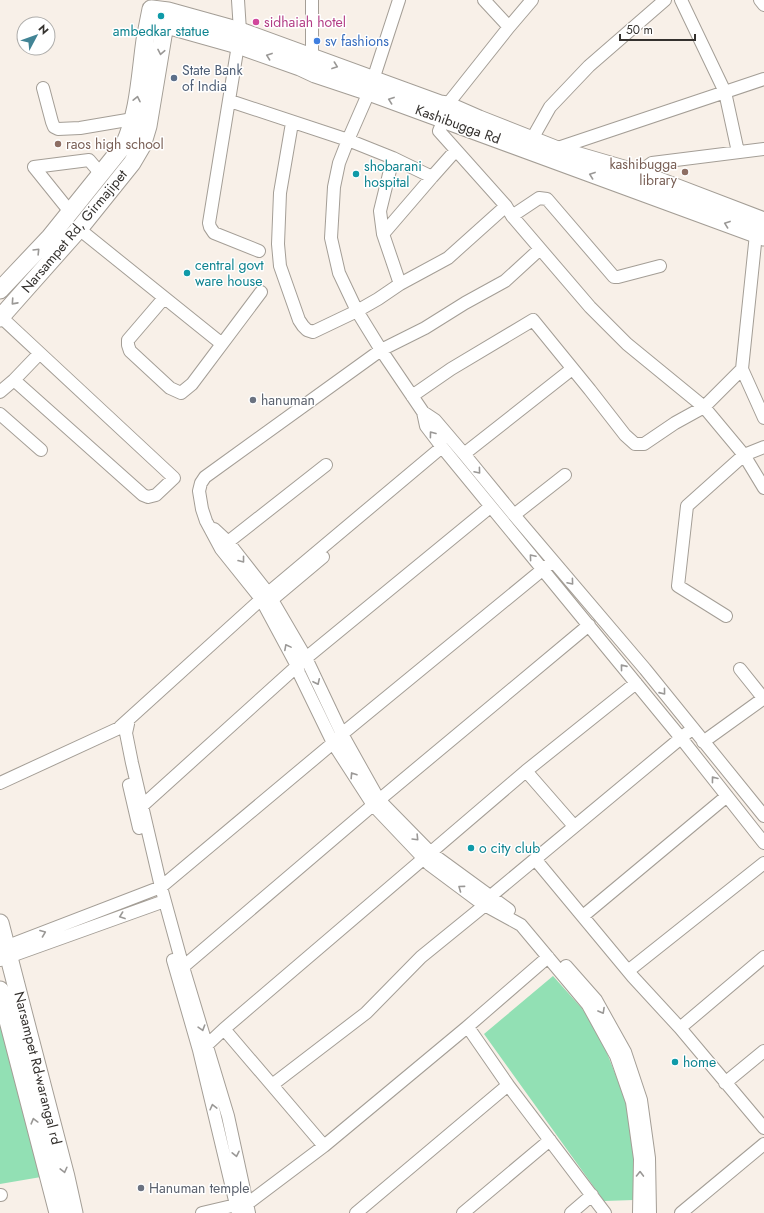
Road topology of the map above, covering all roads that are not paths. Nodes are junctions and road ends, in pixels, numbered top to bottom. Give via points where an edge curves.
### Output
1 (238, 0) edge
2 (312, 0) edge
3 (399, 0) edge
4 (484, 0) edge
5 (532, 0) edge
6 (665, 0) edge
7 (681, 0) edge
8 (760, 0) edge
9 (764, 5) edge
10 (157, 8) edge
11 (508, 27) junction
12 (239, 38) junction
13 (312, 57) junction
14 (764, 79) edge
15 (371, 85) junction
16 (43, 88) dead end
17 (725, 92) junction
18 (230, 101) junction
19 (444, 110) junction
20 (133, 119) junction
21 (292, 123) junction
22 (532, 139) junction
23 (348, 140) junction
24 (555, 149) junction
25 (764, 149) edge
26 (456, 150) junction
27 (738, 152) junction
28 (393, 158) junction
29 (101, 174) junction
30 (432, 177) junction
31 (637, 182) junction
32 (506, 206) junction
33 (71, 213) junction
34 (512, 216) junction
35 (79, 229) junction
36 (761, 231) edge
37 (383, 234) junction
38 (540, 249) junction
39 (259, 251) dead end
40 (660, 266) dead end
41 (400, 284) junction
42 (0, 290) edge
43 (261, 292) dead end
44 (164, 298) junction
45 (357, 311) junction
46 (0, 317) edge
47 (222, 344) junction
48 (381, 350) junction
49 (39, 354) junction
50 (572, 369) junction
51 (742, 369) junction
52 (14, 380) junction
53 (0, 392) edge
54 (412, 396) junction
55 (704, 407) junction
56 (423, 412) junction
57 (0, 414) edge
58 (764, 418) edge
59 (764, 447) edge
60 (41, 450) dead end
61 (444, 450) junction
62 (464, 454) junction
63 (744, 455) junction
64 (326, 465) dead end
65 (565, 475) dead end
66 (764, 488) edge
67 (492, 510) junction
68 (514, 515) junction
69 (206, 521) junction
70 (228, 542) junction
71 (556, 564) junction
72 (545, 572) junction
73 (266, 599) junction
74 (726, 616) dead end
75 (590, 627) junction
76 (303, 665) junction
77 (740, 669) dead end
78 (638, 686) junction
79 (764, 699) edge
80 (122, 731) junction
81 (697, 735) junction
82 (344, 737) junction
83 (683, 741) junction
84 (335, 746) junction
85 (528, 773) junction
86 (0, 783) edge
87 (728, 798) junction
88 (379, 805) junction
89 (142, 806) junction
90 (764, 816) edge
91 (574, 826) junction
92 (764, 843) edge
93 (430, 859) junction
94 (538, 862) junction
95 (764, 863) edge
96 (764, 869) edge
97 (158, 888) junction
98 (488, 901) junction
99 (159, 903) junction
100 (585, 918) junction
101 (0, 923) edge
102 (4, 953) edge
103 (764, 957) edge
104 (550, 960) junction
105 (764, 964) edge
106 (183, 967) junction
107 (631, 974) junction
108 (0, 990) edge
109 (224, 1029) junction
110 (682, 1031) junction
111 (472, 1033) junction
112 (207, 1045) junction
113 (764, 1051) edge
114 (764, 1061) edge
115 (272, 1085) junction
116 (508, 1085) junction
117 (728, 1086) junction
118 (764, 1128) edge
119 (550, 1140) junction
120 (764, 1144) edge
121 (324, 1146) junction
122 (764, 1153) edge
123 (592, 1195) junction
124 (243, 1209) edge
125 (58, 1213) edge
126 (74, 1213) edge
127 (202, 1213) edge
128 (356, 1213) edge
129 (463, 1213) edge
130 (571, 1213) edge
131 (605, 1213) edge
132 (639, 1213) edge
133 (650, 1213) edge
134 (681, 1213) edge
135 (694, 1213) edge

1 - 12 street
2 - 13 street
3 - 15 street
4 - 11 street
5 - 11 street
6 - 22 street via 589,66 550,107
7 - 17 street
8 - 9 street
10 - 12 main road, Kashibugga Rd
20 -> 10 main road, Narsampet Rd, Girmajipet via 140,87 145,39
10 -> 35 main road, Narsampet Rd, Girmajipet via 148,126 142,146
11 - 19 street
12 - 13 main road, Kashibugga Rd
15 -> 12 main road, Kashibugga Rd via 322,77
12 - 18 street
13 -> 15 main road, Kashibugga Rd
14 - 17 street
15 - 19 main road, Kashibugga Rd
15 - 23 street
16 - 20 street via 52,122 58,129
17 - 24 street
17 - 27 street
18 - 21 street
18 - 39 street via 210,228
19 - 22 main road, Kashibugga Rd via 479,119
19 - 26 street via 439,131
31 -> 19 main road, Kashibugga Rd
20 - 29 main road, Narsampet Rd, Girmajipet via 124,145
21 - 23 street
21 - 45 street via 280,193 278,244 280,266 286,284 299,320 307,330 313,332
22 - 24 main road, Kashibugga Rd
23 - 28 street
23 - 45 street via 339,163 334,187 331,238 339,273
24 - 31 main road, Kashibugga Rd
25 - 27 street
26 - 30 street
26 - 32 street
27 - 31 street via 652,163 645,168
28 - 30 street
28 - 37 street via 380,211
29 - 33 main road, Narsampet Rd, Girmajipet
29 - 33 street via 89,160 34,167
30 - 37 street
31 - 36 main road, Kashibugga Rd
32 - 34 street
32 - 41 street via 448,258
42 -> 33 main road, Narsampet Rd, Girmajipet
34 - 38 street
34 - 40 street via 539,198 547,199 614,277
35 - 44 street
35 -> 46 main road, Narsampet Rd, Girmajipet
36 - 51 street
37 - 41 street
38 - 48 street via 504,281 425,328
38 - 55 street via 590,307 627,344
41 - 45 street
43 - 47 street
44 - 47 street
44 - 47 street via 128,340 128,346 130,351 170,388 181,393 192,384
45 - 48 street
46 - 49 street
48 - 54 street
48 - 69 street via 205,477 200,483 199,491
49 - 52 street
49 - 52 street via 174,478 156,495 143,495
50 - 54 street via 533,320
50 - 55 street via 635,444 644,444 675,422
50 - 62 street
51 - 55 street
51 - 58 street
52 - 53 street
54 - 56 street
55 - 63 street
61 -> 56 street via 426,426
56 - 62 street via 435,420
57 - 60 street
59 - 63 street
61 - 67 street
61 - 73 street
62 -> 68 street
63 - 66 street
63 - 74 street via 687,506 678,579 678,586
64 - 70 street
65 - 68 street
72 -> 67 street
67 - 76 street
68 - 71 street
69 - 70 street
69 - 73 street via 221,549
70 -> 73 street
71 - 72 street
71 -> 81 street
72 - 75 street
72 - 82 street
73 - 76 street
73 - 80 street
78 -> 75 street
75 - 88 street
76 -> 82 street
76 - 84 street
76 - 89 street
77 - 79 street
78 - 83 street
78 - 85 street
79 - 81 street
80 - 86 street
80 - 89 street
80 - 97 street via 133,804
81 - 83 street
81 - 90 street
82 - 84 street
82 - 88 street
87 -> 83 street
83 - 91 street
83 - 94 street
88 -> 84 street
84 - 97 street
85 - 91 street
85 - 93 street
87 - 92 street
87 - 100 street
88 - 93 street
88 - 106 street
89 - 97 street
91 - 94 street
93 - 98 street
93 - 109 street
94 - 98 street
94 - 100 street
95 - 107 street
96 - 107 street
97 - 99 street
102 -> 97 street
97 - 106 street
98 - 104 street via 521,925
98 - 115 street via 421,957 366,1013
98 -> 133 street via 523,919 596,1000 625,1052 641,1100 649,1158
99 -> 102 street
124 -> 99 street via 175,969
100 - 107 street
101 - 102 main road, Narsampet Rd-warangal rd
102 -> 126 main road, Narsampet Rd-warangal rd
103 - 110 street
104 - 111 street
104 - 121 street
132 -> 104 street via 640,1159 632,1102 616,1056 588,1005
105 - 110 street
106 -> 112 street
107 - 110 street
125 -> 108 main road, Narsampet Rd-warangal rd
109 - 112 street
109 - 115 street
110 - 117 street
111 - 116 street
111 - 124 street via 327,1152
112 -> 124 street via 228,1116
113 - 117 street
114 - 117 street
115 - 121 street
116 - 119 street
116 - 128 street
117 - 118 street
119 - 123 street
119 - 129 street
120 - 134 street
121 - 124 street
122 - 135 street
123 - 130 street
123 - 131 street
124 - 127 street

